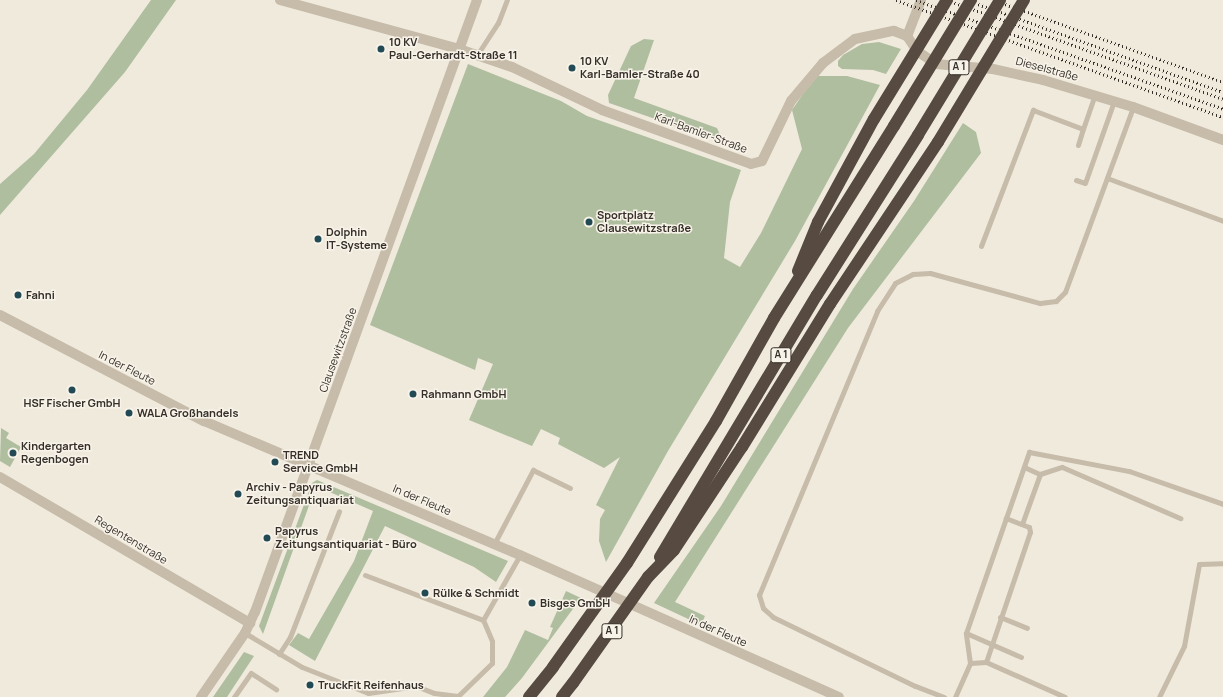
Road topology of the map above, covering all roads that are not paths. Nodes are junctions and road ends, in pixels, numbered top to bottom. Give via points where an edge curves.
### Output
1 (280, 0) edge
2 (477, 0) edge
3 (507, 0) edge
4 (921, 0) edge
5 (947, 0) edge
6 (971, 0) edge
7 (1000, 0) edge
8 (1024, 0) edge
9 (907, 36) junction
10 (459, 49) junction
11 (477, 55) junction
12 (1095, 95) junction
13 (1114, 101) junction
14 (1133, 107) junction
15 (1083, 129) junction
16 (1223, 140) edge
17 (1078, 145) dead end
18 (1108, 178) junction
19 (1076, 180) dead end
20 (1223, 221) edge
21 (981, 246) dead end
22 (786, 298) junction
23 (0, 315) edge
24 (1066, 459) junction
25 (308, 465) junction
26 (1024, 467) junction
27 (1062, 467) junction
28 (1040, 474) junction
29 (0, 477) edge
30 (570, 488) dead end
31 (1223, 504) edge
32 (339, 511) dead end
33 (1006, 518) junction
34 (1180, 518) dead end
35 (1022, 524) junction
36 (494, 544) junction
37 (520, 556) junction
38 (1223, 563) edge
39 (365, 575) dead end
40 (648, 577) junction
41 (1000, 617) junction
42 (483, 620) junction
43 (250, 623) junction
44 (1027, 628) dead end
45 (245, 632) junction
46 (966, 633) junction
47 (991, 644) junction
48 (279, 654) junction
49 (1022, 658) dead end
50 (986, 662) junction
51 (970, 663) junction
52 (276, 689) dead end
53 (201, 697) edge
54 (234, 697) edge
55 (529, 697) edge
56 (562, 697) edge
57 (839, 697) edge
58 (944, 697) edge
59 (955, 697) edge
60 (1065, 697) edge
61 (1159, 697) edge

1 - 10 street, Karl-Bamler-Straße
2 - 10 street, Clausewitzstraße
3 - 11 lane via 498,23
4 - 9 street
5 - 22 highway, A 1, bridge via 874,119 818,222
6 - 22 highway, A 1, bridge
7 - 40 highway, A 1, bridge via 817,295
8 - 40 highway, bridge via 938,142 830,304 742,447 678,543
9 - 11 street, Karl-Bamler-Straße via 894,31 855,39 823,62 791,101 762,161 757,164 602,110 547,83
9 - 12 street, Dieselstraße via 917,51 936,64 1015,73
10 - 11 street, Karl-Bamler-Straße
10 - 25 street, Clausewitzstraße
12 - 13 street, Dieselstraße
12 - 15 lane
13 - 14 street, Dieselstraße
13 - 19 lane via 1085,183
14 - 16 street, Dieselstraße
14 - 18 lane
15 - 17 lane
15 - 21 lane via 1033,110
18 - 20 lane
18 - 58 lane via 1065,292 1056,301 1040,304 930,273 913,274 895,283 877,311 759,596 763,608 773,617 915,686
22 - 55 highway, A 1, bridge via 716,420 626,564 565,652
23 - 25 street, In der Fleute via 204,421
24 - 26 lane via 1029,452
24 - 27 lane
24 - 31 lane via 1129,471
25 - 36 street, In der Fleute
25 - 43 street, Clausewitzstraße
26 - 28 lane
26 - 33 lane
27 - 28 lane
27 - 34 lane
28 - 35 lane
29 - 43 street, Regentenstraße
30 - 36 lane via 533,470
32 - 48 lane via 290,637
33 - 35 lane
33 - 46 lane
35 - 41 lane via 1029,527 1030,532
36 - 37 street, In der Fleute
37 - 42 lane
37 - 57 street, In der Fleute
38 - 61 lane via 1199,564 1184,646
39 - 42 lane
40 - 56 highway, A 1, bridge via 593,658
41 - 44 lane
41 - 47 lane
42 - 48 lane via 492,641 492,663 458,696 434,693 416,686 368,693 302,667
43 - 45 street, Clausewitzstraße
45 - 48 lane
45 - 53 street, Clausewitzstraße
46 - 47 lane
46 - 51 lane
47 - 49 lane
47 - 50 lane
50 - 51 lane
50 - 60 lane
51 - 59 lane
52 - 54 lane via 251,672

